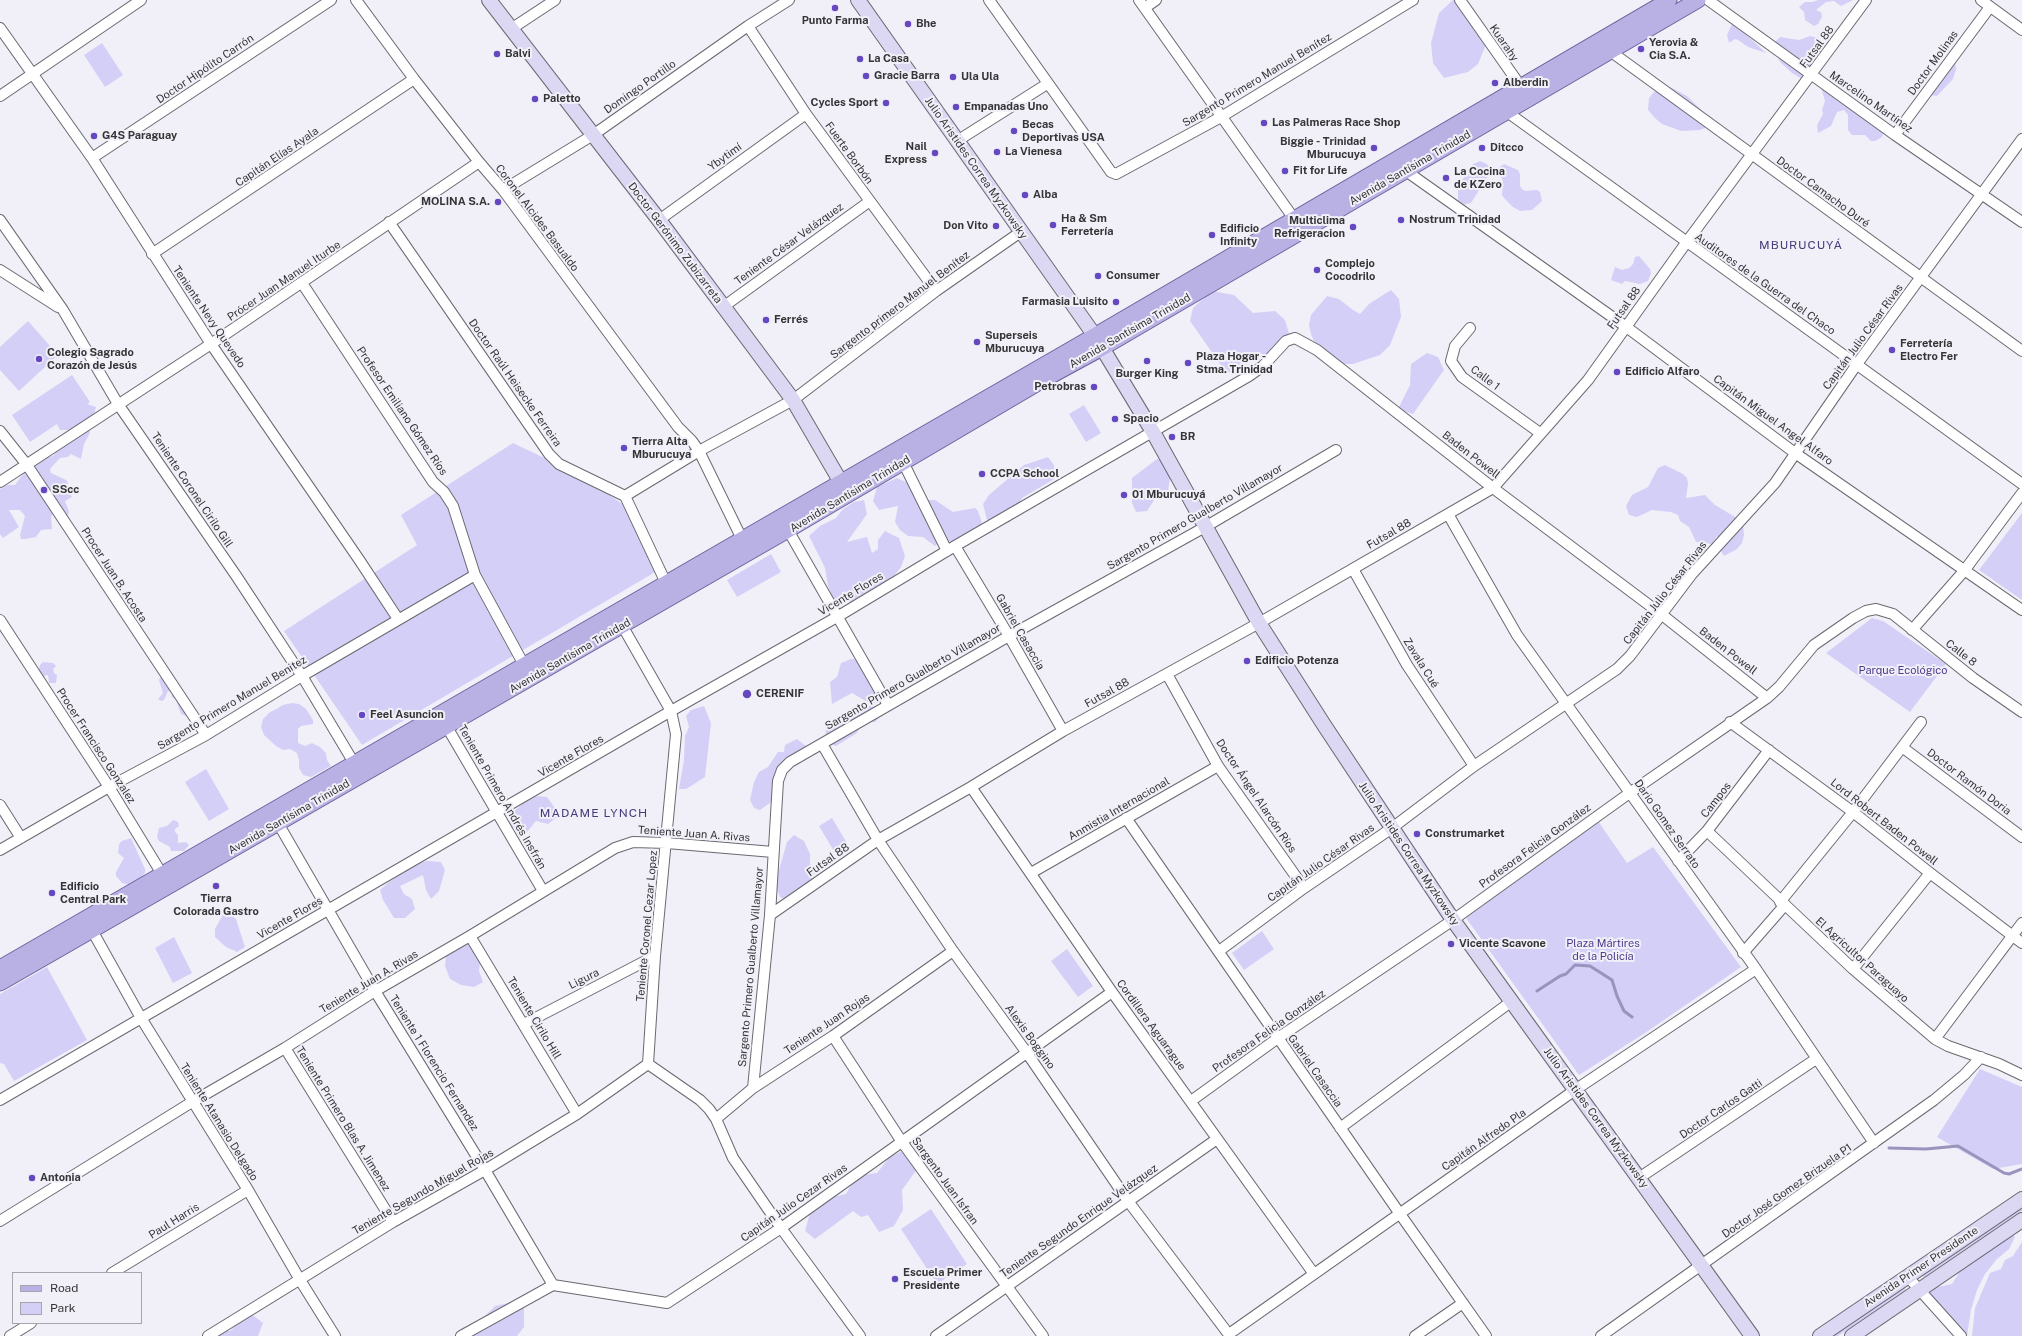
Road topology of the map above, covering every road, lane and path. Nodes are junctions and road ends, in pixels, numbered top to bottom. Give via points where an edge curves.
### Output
1 (141, 0) edge
2 (331, 0) edge
3 (356, 0) edge
4 (490, 0) edge
5 (555, 0) edge
6 (789, 0) edge
7 (858, 0) edge
8 (989, 0) edge
9 (1156, 0) edge
10 (1413, 0) edge
11 (1460, 0) edge
12 (1670, 0) edge
13 (1698, 0) edge
14 (1708, 0) edge
15 (1866, 0) edge
16 (1981, 0) edge
17 (1142, 4) edge
18 (1990, 6) junction
19 (748, 26) junction
20 (0, 28) edge
21 (511, 29) junction
22 (2022, 30) edge
23 (1610, 51) junction
24 (32, 75) junction
25 (1811, 75) junction
26 (414, 79) junction
27 (1047, 84) junction
28 (1526, 93) junction
29 (0, 96) edge
30 (1495, 102) junction
31 (1507, 112) junction
32 (806, 114) junction
33 (1221, 117) junction
34 (593, 135) junction
35 (1895, 135) junction
36 (2022, 139) edge
37 (957, 141) junction
38 (1751, 155) junction
39 (92, 158) junction
40 (479, 162) junction
41 (1402, 165) junction
42 (503, 190) junction
43 (1982, 193) junction
44 (870, 201) junction
45 (0, 220) edge
46 (659, 220) junction
47 (389, 222) junction
48 (2022, 222) edge
49 (1298, 225) junction
50 (1022, 231) junction
51 (1686, 243) junction
52 (152, 254) junction
53 (0, 270) edge
54 (1920, 278) junction
55 (302, 283) junction
56 (936, 291) junction
57 (723, 307) junction
58 (63, 310) junction
59 (1625, 326) junction
60 (1470, 328) dead end
61 (1099, 342) junction
62 (211, 344) junction
63 (2022, 351) edge
64 (1857, 364) junction
65 (793, 400) junction
66 (118, 404) junction
67 (0, 431) edge
68 (1153, 432) junction
69 (1540, 433) junction
70 (1336, 450) dead end
71 (699, 451) junction
72 (1796, 453) junction
73 (903, 462) junction
74 (27, 465) junction
75 (0, 482) edge
76 (2022, 484) edge
77 (1493, 488) junction
78 (844, 489) junction
79 (2022, 493) edge
80 (625, 496) junction
81 (1448, 514) junction
82 (1205, 528) junction
83 (788, 530) junction
84 (742, 540) junction
85 (951, 548) junction
86 (1354, 569) junction
87 (1964, 571) junction
88 (475, 575) junction
89 (666, 583) junction
90 (2022, 610) edge
91 (1885, 612) joint
92 (1661, 614) junction
93 (837, 617) junction
94 (619, 619) junction
95 (0, 620) edge
96 (398, 620) junction
97 (1260, 624) junction
98 (1912, 630) junction
99 (1009, 636) junction
100 (524, 665) junction
101 (1167, 674) junction
102 (302, 676) junction
103 (1767, 698) junction
104 (1565, 704) junction
105 (888, 705) junction
106 (671, 711) junction
107 (2022, 712) edge
108 (442, 721) junction
109 (1730, 722) junction
110 (1921, 722) dead end
111 (1063, 731) junction
112 (206, 735) junction
113 (822, 744) junction
114 (1902, 747) junction
115 (1769, 750) junction
116 (1218, 766) junction
117 (1474, 766) junction
118 (358, 769) junction
119 (109, 787) junction
120 (971, 787) junction
121 (1631, 792) junction
122 (0, 806) edge
123 (1852, 812) junction
124 (498, 813) junction
125 (275, 817) junction
126 (1126, 818) junction
127 (1392, 828) junction
128 (1706, 831) junction
129 (2022, 836) edge
130 (21, 838) junction
131 (878, 840) junction
132 (667, 843) junction
133 (0, 850) edge
134 (773, 852) junction
135 (1678, 861) junction
136 (1031, 873) junction
137 (1930, 873) junction
138 (166, 880) junction
139 (1304, 888) junction
140 (543, 891) junction
141 (1782, 904) junction
142 (328, 909) junction
143 (770, 915) junction
144 (1453, 920) junction
145 (2022, 923) edge
146 (89, 924) junction
147 (2012, 935) junction
148 (470, 936) junction
149 (2022, 943) edge
150 (953, 951) junction
151 (1219, 951) junction
152 (1743, 953) junction
153 (655, 956) junction
154 (0, 968) edge
155 (1756, 969) junction
156 (1853, 970) junction
157 (0, 983) edge
158 (375, 991) junction
159 (1112, 992) junction
160 (1512, 1001) junction
161 (141, 1018) junction
162 (524, 1024) junction
163 (833, 1036) junction
164 (1278, 1038) junction
165 (1935, 1039) junction
166 (285, 1048) junction
167 (1027, 1053) junction
168 (1981, 1057) junction
169 (1816, 1059) junction
170 (648, 1064) junction
171 (2022, 1075) edge
172 (753, 1088) junction
173 (1575, 1090) junction
174 (0, 1100) edge
175 (1191, 1101) junction
176 (192, 1102) junction
177 (577, 1114) junction
178 (716, 1119) junction
179 (1340, 1128) junction
180 (1217, 1139) junction
181 (902, 1142) junction
182 (1874, 1143) junction
183 (485, 1170) junction
184 (1639, 1178) junction
185 (248, 1190) junction
186 (2022, 1199) edge
187 (1128, 1201) junction
188 (1400, 1214) junction
189 (2022, 1220) edge
190 (0, 1221) edge
191 (393, 1222) junction
192 (781, 1228) junction
193 (1700, 1267) junction
194 (114, 1272) edge
195 (1314, 1274) junction
196 (1908, 1277) junction
197 (300, 1280) junction
198 (553, 1285) junction
199 (1007, 1286) junction
200 (1920, 1290) junction
201 (1462, 1303) junction
202 (29, 1324) edge
203 (1230, 1335) edge
204 (10, 1336) edge
205 (208, 1336) edge
206 (335, 1336) edge
207 (461, 1336) edge
208 (860, 1336) edge
209 (936, 1336) edge
210 (1043, 1336) edge
211 (1414, 1336) edge
212 (1486, 1336) edge
213 (1601, 1336) edge
214 (1752, 1336) edge
215 (1820, 1336) edge
216 (1852, 1336) edge
217 (1961, 1336) edge

1 - 24 street
2 - 39 street, Doctor Hipólito Carrón
3 - 26 street, Coronel Alcides Basualdo
4 - 21 main road, Doctor Gerónimo Zubizarreta
5 - 21 street
6 - 19 street, Domingo Portillo
7 - 37 main road, Julio Aristides Correa Myzkowsky
8 - 27 street
9 - 17 street
10 - 33 street, Sargento Primero Manuel Benítez
11 - 28 street, Kuarahy
12 - 28 main road, Avenida Santísima Trinidad
13 - 23 main road, Avenida Santísima Trinidad
14 - 25 street, Marcelino Martínez
15 - 25 street, Futsal 88
16 - 18 street
17 - 33 street
18 - 22 street
18 - 35 street, Doctor Molinas
19 - 32 street, Fuerte Borbón
19 - 34 street, Domingo Portillo
20 - 24 street, Teniente Nevy Quevedo
21 - 34 main road, Doctor Gerónimo Zubizarreta
23 - 28 main road, Avenida Santísima Trinidad
23 - 38 street, Doctor Camacho Duré
24 - 29 street
24 - 39 street, Teniente Nevy Quevedo
25 - 35 street, Marcelino Martínez
25 - 38 street, Futsal 88
26 - 40 street, Coronel Alcides Basualdo
26 - 52 street, Capitán Elías Ayala
27 - 33 street, Sargento Primero Manuel Benítez via 1111,172 1120,173
27 - 37 street
28 - 30 main road, Avenida Santísima Trinidad
28 - 31 main road, Avenida Santísima Trinidad
30 - 31 street, Auditores de la Guerra del Chaco
30 - 41 main road, Avenida Santísima Trinidad
31 - 41 main road, Avenida Santísima Trinidad
31 - 51 street, Auditores de la Guerra del Chaco
32 - 44 street, Fuerte Borbón
32 - 46 street, Ybytimí
33 - 49 street
34 - 42 street, Domingo Portillo
34 - 46 main road, Doctor Gerónimo Zubizarreta
35 - 43 street, Marcelino Martínez
36 - 43 street, Capitán Julio César Rivas
37 - 50 main road, Julio Aristides Correa Myzkowsky
38 - 51 street, Futsal 88
38 - 54 street, Doctor Camacho Duré
39 - 52 street, Teniente Nevy Quevedo
40 - 42 street, Coronel Alcides Basualdo
40 - 47 street, Prócer Juan Manuel Iturbe
41 - 49 main road, Avenida Santísima Trinidad
41 - 59 street, Capitán Miguel Angel Alfaro
42 - 71 street, Coronel Alcides Basualdo via 678,427
43 - 48 street, Marcelino Martínez
43 - 54 street, Capitán Julio César Rivas
44 - 56 street, Fuerte Borbón
44 - 57 street, Teniente César Velázquez
45 - 58 street, Teniente Coronel Cirilo Gill
46 - 57 main road, Doctor Gerónimo Zubizarreta
47 - 55 street, Prócer Juan Manuel Iturbe
47 - 80 street, Doctor Raúl Heisecke Ferreira via 549,454 559,464
49 - 61 main road, Avenida Santísima Trinidad
50 - 56 street, Sargento primero Manuel Benítez
50 - 61 main road, Julio Aristides Correa Myzkowsky
51 - 59 street, Futsal 88
51 - 64 street, Auditores de la Guerra del Chaco
52 - 62 street, Teniente Nevy Quevedo
53 - 58 street
54 - 63 street, Doctor Camacho Duré
54 - 64 street, Capitán Julio César Rivas
55 - 62 street, Prócer Juan Manuel Iturbe
55 - 88 street, Profesor Emiliano Gómez Ríos via 433,482 444,492 453,506
56 - 65 street, Sargento primero Manuel Benítez
57 - 65 main road, Doctor Gerónimo Zubizarreta
58 - 66 street, Teniente Coronel Cirilo Gill
59 - 69 street, Futsal 88 via 1588,380
59 - 72 street, Capitán Miguel Angel Alfaro
60 - 69 street, Calle 1 via 1455,346 1452,362 1462,377
61 - 68 main road, Julio Aristides Correa Myzkowsky
61 - 73 main road, Avenida Santísima Trinidad via 1043,380
61 - 78 main road, Avenida Santísima Trinidad
62 - 66 street, Prócer Juan Manuel Iturbe
62 - 96 street, Teniente Nevy Quevedo
64 - 72 street, Capitán Julio César Rivas
64 - 76 street, Auditores de la Guerra del Chaco
65 - 71 street
65 - 78 main road, Doctor Gerónimo Zubizarreta
66 - 74 street, Prócer Juan Manuel Iturbe
66 - 102 street, Teniente Coronel Cirilo Gill
67 - 74 street, Procer Juan B. Acosta
68 - 77 street, Baden Powell via 1259,369 1286,341 1295,338 1317,350
68 - 82 main road, Julio Aristides Correa Myzkowsky
68 - 85 street, Vicente Flores
69 - 77 street, Futsal 88
70 - 82 street, Sargento Primero Gualberto Villamayor
71 - 80 street
71 - 84 street, Coronel Alcides Basualdo
72 - 87 street, Capitán Miguel Angel Alfaro
72 - 92 street, Capitán Julio César Rivas via 1775,483 1705,559
73 - 78 main road, Avenida Santísima Trinidad
73 - 85 street, Gabriel Casaccia
74 - 75 street, Prócer Juan Manuel Iturbe
74 - 112 street, Procer Juan B. Acosta
77 - 81 street, Futsal 88
77 - 92 street, Baden Powell
78 - 83 main road, Avenida Santísima Trinidad
78 - 84 main road, Avenida Santísima Trinidad
79 - 87 street
80 - 89 street
81 - 86 street, Futsal 88
81 - 104 street, Dario Gomez Serrato via 1518,635
82 - 97 main road, Julio Aristides Correa Myzkowsky
82 - 99 street, Sargento Primero Gualberto Villamayor
83 - 93 street
83 - 94 main road, Avenida Santísima Trinidad
84 - 89 main road, Avenida Santísima Trinidad
85 - 93 street, Vicente Flores
85 - 99 street, Gabriel Casaccia
86 - 97 street, Futsal 88
86 - 117 street, Zavala Cué via 1407,665
87 - 90 street, Capitán Miguel Angel Alfaro
87 - 98 street
88 - 96 street, Sargento Primero Manuel Benitez
88 - 100 street, Profesor Emiliano Gómez Ríos
89 - 94 main road, Avenida Santísima Trinidad
91 - 98 street, Calle 8 via 1893,614
91 - 103 street, Profesora Felicia González via 1876,609 1853,618 1814,645
92 - 103 street, Baden Powell
92 - 104 street, Capitán Julio César Rivas via 1642,642 1617,669
93 - 105 street
93 - 106 street, Vicente Flores
94 - 100 main road, Avenida Santísima Trinidad
94 - 106 street, Teniente Coronel Cezar Lopez
94 - 108 main road, Avenida Santísima Trinidad
95 - 119 street, Procer Francisco Gonzalez
96 - 102 street, Sargento Primero Manuel Benitez
97 - 101 street, Futsal 88
97 - 127 main road, Julio Aristides Correa Myzkowsky
98 - 107 street, Calle 8 via 1973,678
99 - 105 street, Sargento Primero Gualberto Villamayor
99 - 111 street, Gabriel Casaccia
100 - 108 main road, Avenida Santísima Trinidad
101 - 111 street, Futsal 88
101 - 116 street, Doctor Ángel Alarcón Ríos
102 - 112 street, Sargento Primero Manuel Benitez
102 - 118 street, Teniente Coronel Cirilo Gill
103 - 109 street, Profesora Felicia González
104 - 117 street, Capitán Julio César Rivas
104 - 121 street, Dario Gomez Serrato
105 - 113 street, Sargento Primero Gualberto Villamayor
106 - 124 street, Vicente Flores
106 - 132 street, Teniente Coronel Cezar Lopez via 676,734
108 - 118 main road, Avenida Santísima Trinidad
108 - 124 street, Teniente Primero Andrés Insfrán
109 - 115 street, Lord Robert Baden Powell
109 - 121 street, Profesora Felicia González
110 - 114 street
111 - 120 street, Futsal 88
112 - 119 street, Sargento Primero Manuel Benitez
113 - 131 street, Alexis Boggino
113 - 134 street, Sargento Primero Gualberto Villamayor via 790,762 782,770 778,781
114 - 123 street
114 - 129 street, Doctor Ramón Doria
115 - 123 street, Lord Robert Baden Powell
115 - 128 street, Campos
116 - 126 street, Anmistia Internacional
116 - 139 street, Doctor Ángel Alarcón Ríos
117 - 127 street, Capitán Julio César Rivas
118 - 125 main road, Avenida Santísima Trinidad
119 - 130 street, Sargento Primero Manuel Benitez
119 - 138 street, Procer Francisco Gonzalez
120 - 131 street, Futsal 88
120 - 136 street, Cordillera Aguarague
121 - 135 street, Dario Gomez Serrato
121 - 144 street, Profesora Felicia González
122 - 130 street
123 - 137 street, Lord Robert Baden Powell
123 - 141 street
124 - 140 street, Teniente Primero Andrés Insfrán
124 - 142 street, Vicente Flores
125 - 138 main road, Avenida Santísima Trinidad
125 - 142 street, Teniente 1 Florencio Fernandez
126 - 136 street, Anmistia Internacional
126 - 151 street, Gabriel Casaccia
127 - 139 street, Capitán Julio César Rivas
127 - 144 main road, Julio Aristides Correa Myzkowsky
128 - 135 street, Campos
128 - 141 street, El Agricultor Paraguayo
130 - 133 street, Sargento Primero Manuel Benitez
131 - 143 street, Futsal 88
131 - 150 street, Alexis Boggino
132 - 134 street, Teniente Juan A. Rivas
132 - 140 street, Teniente Juan A. Rivas via 633,842 614,848
132 - 153 street, Teniente Coronel Cezar Lopez
134 - 143 street, Sargento Primero Gualberto Villamayor
135 - 152 street, Dario Gomez Serrato
136 - 159 street, Cordillera Aguarague
137 - 147 street, Lord Robert Baden Powell
137 - 156 street
138 - 146 main road, Avenida Santísima Trinidad
139 - 151 street, Capitán Julio César Rivas
140 - 148 street, Teniente Juan A. Rivas
141 - 152 street
141 - 156 street, El Agricultor Paraguayo
142 - 158 street, Teniente 1 Florencio Fernandez
142 - 161 street, Vicente Flores
143 - 172 street, Sargento Primero Gualberto Villamayor
144 - 160 main road, Julio Aristides Correa Myzkowsky
144 - 164 street, Profesora Felicia González
145 - 147 street
146 - 154 main road, Avenida Santísima Trinidad
146 - 157 main road, Avenida Santísima Trinidad
146 - 161 street, Teniente Atanasio Delgado
147 - 149 street, Lord Robert Baden Powell
147 - 165 street
148 - 158 street, Teniente Juan A. Rivas
148 - 162 street, Teniente Cirilo Hill
150 - 163 street, Teniente Juan Rojas
150 - 167 street, Alexis Boggino
151 - 164 street, Gabriel Casaccia
152 - 155 street, Dario Gomez Serrato
153 - 162 street, Ligura
153 - 170 street, Teniente Coronel Cezar Lopez
155 - 169 street, Dario Gomez Serrato
155 - 173 street, Capitán Alfredo Pla
156 - 165 street, El Agricultor Paraguayo
158 - 166 street, Teniente Juan A. Rivas
158 - 183 street, Teniente 1 Florencio Fernandez
159 - 167 street, Capitán Julio Cezar Rivas
159 - 175 street, Cordillera Aguarague
160 - 173 main road, Julio Aristides Correa Myzkowsky
160 - 179 street
161 - 174 street, Vicente Flores
161 - 176 street, Teniente Atanasio Delgado
162 - 177 street, Teniente Cirilo Hill
163 - 172 street, Teniente Juan Rojas
163 - 181 street, Sargento Juan Isfran
164 - 175 street, Profesora Felicia González
164 - 179 street, Gabriel Casaccia
165 - 168 street, El Agricultor Paraguayo
166 - 176 street, Teniente Juan A. Rivas
166 - 191 street, Teniente Primero Blas A. Jimenez
167 - 181 street, Capitán Julio Cezar Rivas
167 - 187 street, Alexis Boggino
168 - 171 street, El Agricultor Paraguayo
168 - 182 street, Doctor José Gomez Brizuela P1 via 1934,1100
169 - 182 street, Dario Gomez Serrato
169 - 184 street, Doctor Carlos Gatti
170 - 177 street, Teniente Segundo Miguel Rojas
170 - 178 street via 700,1100
172 - 178 street, Teniente Juan Rojas
173 - 184 main road, Julio Aristides Correa Myzkowsky
173 - 188 street, Capitán Alfredo Pla
175 - 180 street, Cordillera Aguarague
176 - 185 street, Teniente Atanasio Delgado
176 - 190 street, Teniente Juan A. Rivas
177 - 183 street, Teniente Segundo Miguel Rojas
178 - 192 street via 733,1158
179 - 188 street, Gabriel Casaccia
180 - 187 street, Teniente Segundo Enrique Velázquez
180 - 195 street, Cordillera Aguarague
181 - 192 street, Capitán Julio Cezar Rivas
181 - 199 street, Sargento Juan Isfran
182 - 193 street, Doctor José Gomez Brizuela P1
183 - 191 street, Teniente Segundo Miguel Rojas
183 - 198 street, Teniente 1 Florencio Fernandez
184 - 193 main road, Julio Aristides Correa Myzkowsky
185 - 194 street, Paul Harris
185 - 197 street, Teniente Atanasio Delgado
186 - 196 main road, Avenida Primer Presidente
187 - 199 street, Teniente Segundo Enrique Velázquez
187 - 203 street, Alexis Boggino
188 - 195 street, Capitán Alfredo Pla
188 - 201 street, Gabriel Casaccia
189 - 200 main road, Avenida Primer Presidente
191 - 197 street, Teniente Segundo Miguel Rojas
192 - 198 street, Capitán Julio Cezar Rivas via 667,1303
192 - 208 street
193 - 213 street, Doctor José Gomez Brizuela P1
193 - 214 main road, Julio Aristides Correa Myzkowsky
195 - 203 street, Capitán Alfredo Pla
196 - 200 street
196 - 215 main road, Avenida Primer Presidente
197 - 205 street, Teniente Segundo Miguel Rojas
197 - 206 street, Teniente Atanasio Delgado
198 - 207 street
199 - 209 street, Teniente Segundo Enrique Velázquez
199 - 210 street, Sargento Juan Isfran
200 - 216 main road, Avenida Primer Presidente
200 - 217 street
201 - 211 street
201 - 212 street, Gabriel Casaccia
202 - 204 street

